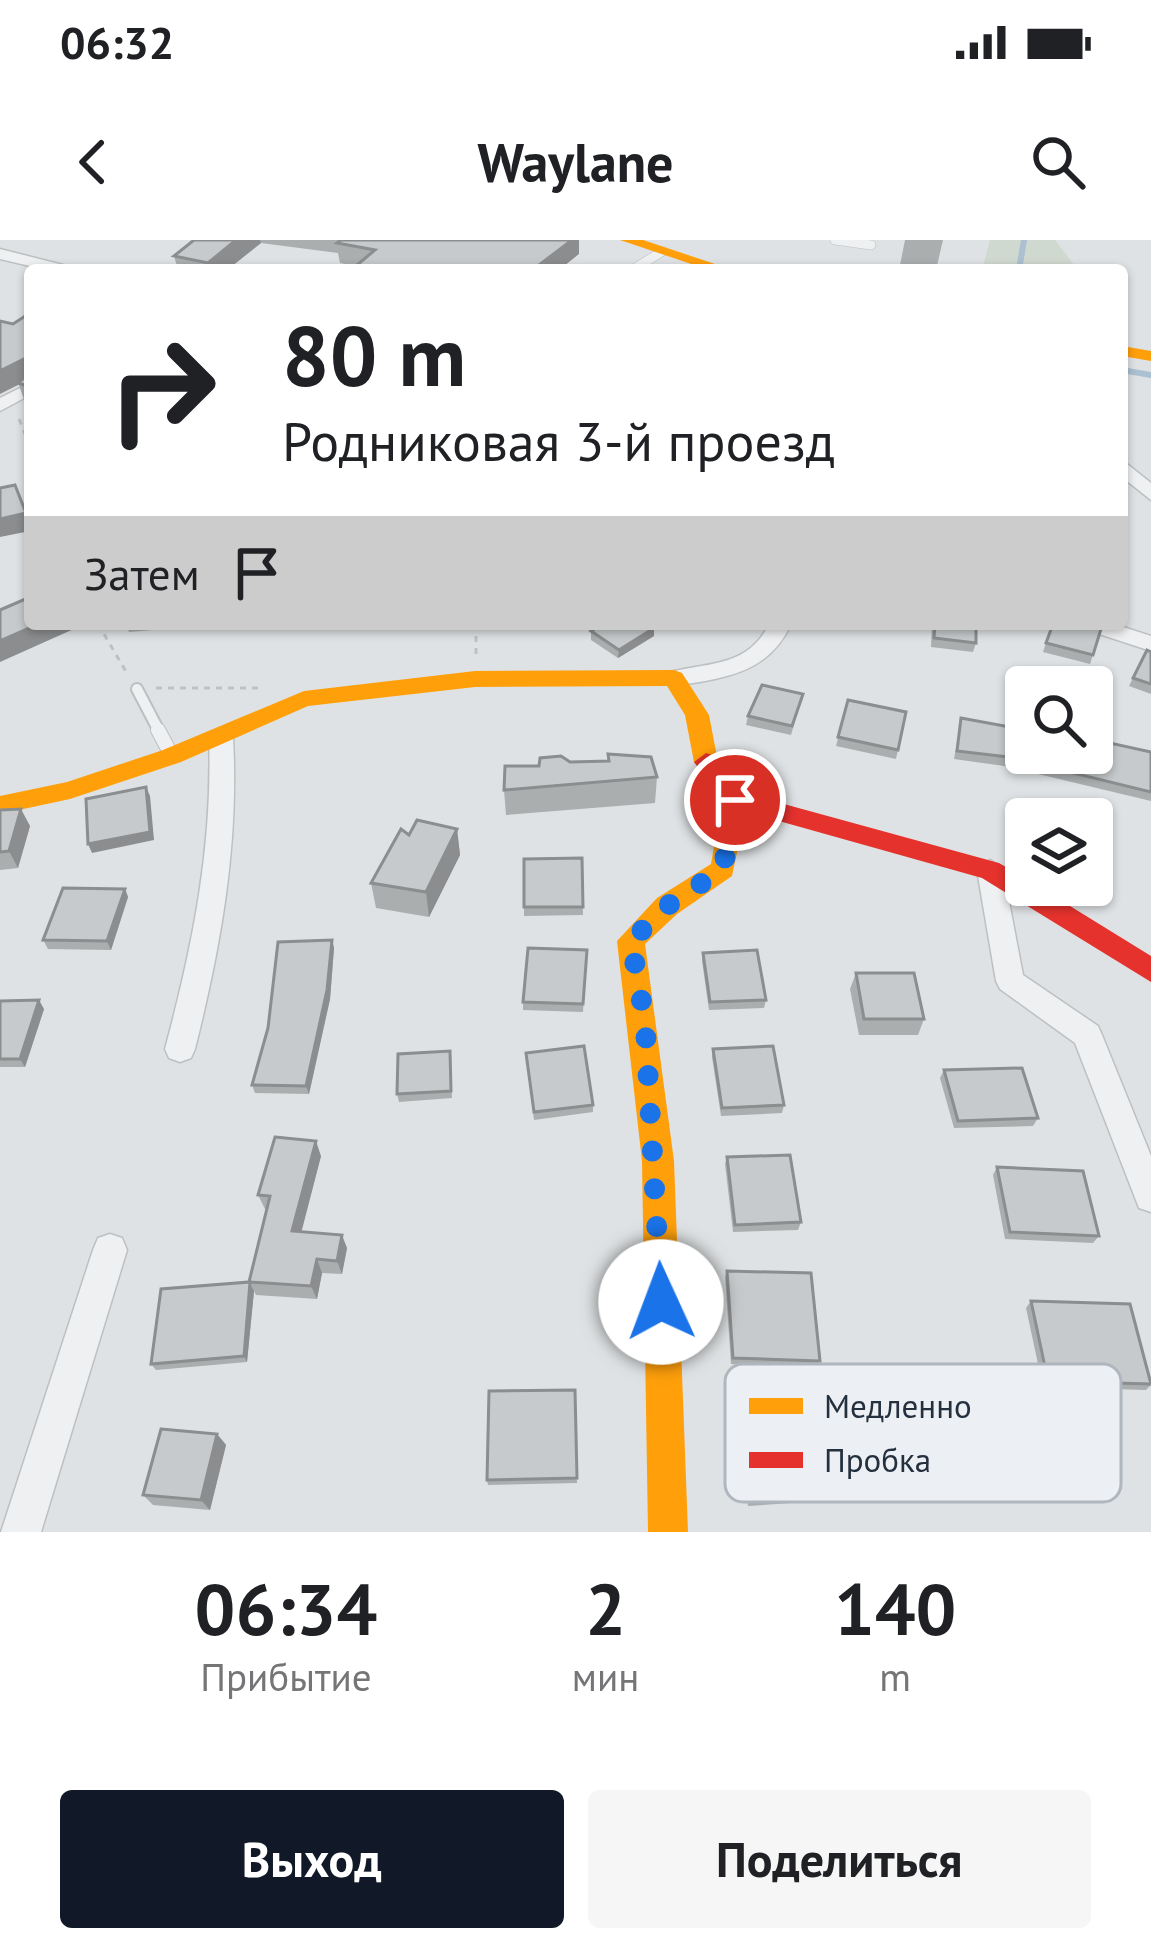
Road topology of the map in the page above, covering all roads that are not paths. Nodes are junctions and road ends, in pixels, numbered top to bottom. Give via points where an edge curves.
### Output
1 (627, 240) edge
2 (835, 240) edge
3 (871, 245) dead end
4 (663, 251) junction
5 (0, 254) edge
6 (41, 264) edge
7 (642, 264) edge
8 (705, 264) edge
9 (1128, 472) edge
10 (1151, 494) edge
11 (778, 630) edge
12 (1110, 630) edge
13 (1151, 644) edge
14 (674, 678) junction
15 (137, 689) road end
16 (221, 736) junction
17 (172, 756) junction
18 (735, 800) junction
19 (0, 805) edge
20 (990, 870) junction
21 (1151, 970) edge
22 (180, 1048) dead end
23 (1151, 1197) edge
24 (110, 1250) dead end
25 (21, 1532) edge
26 (668, 1532) edge

1 - 4 street
2 - 3 lane
4 - 7 lane
4 - 8 street
5 - 6 street
9 - 10 street
11 - 14 street via 758,660
12 - 13 street
14 - 16 street via 475,679 304,699
14 - 18 street via 697,715 706,763
15 - 17 lane
16 - 17 street
16 - 22 street via 216,914
17 - 19 street
18 - 20 street
18 - 26 street via 723,869 631,941 656,1169
20 - 21 street
20 - 23 street via 1010,981 1087,1035
24 - 25 street

